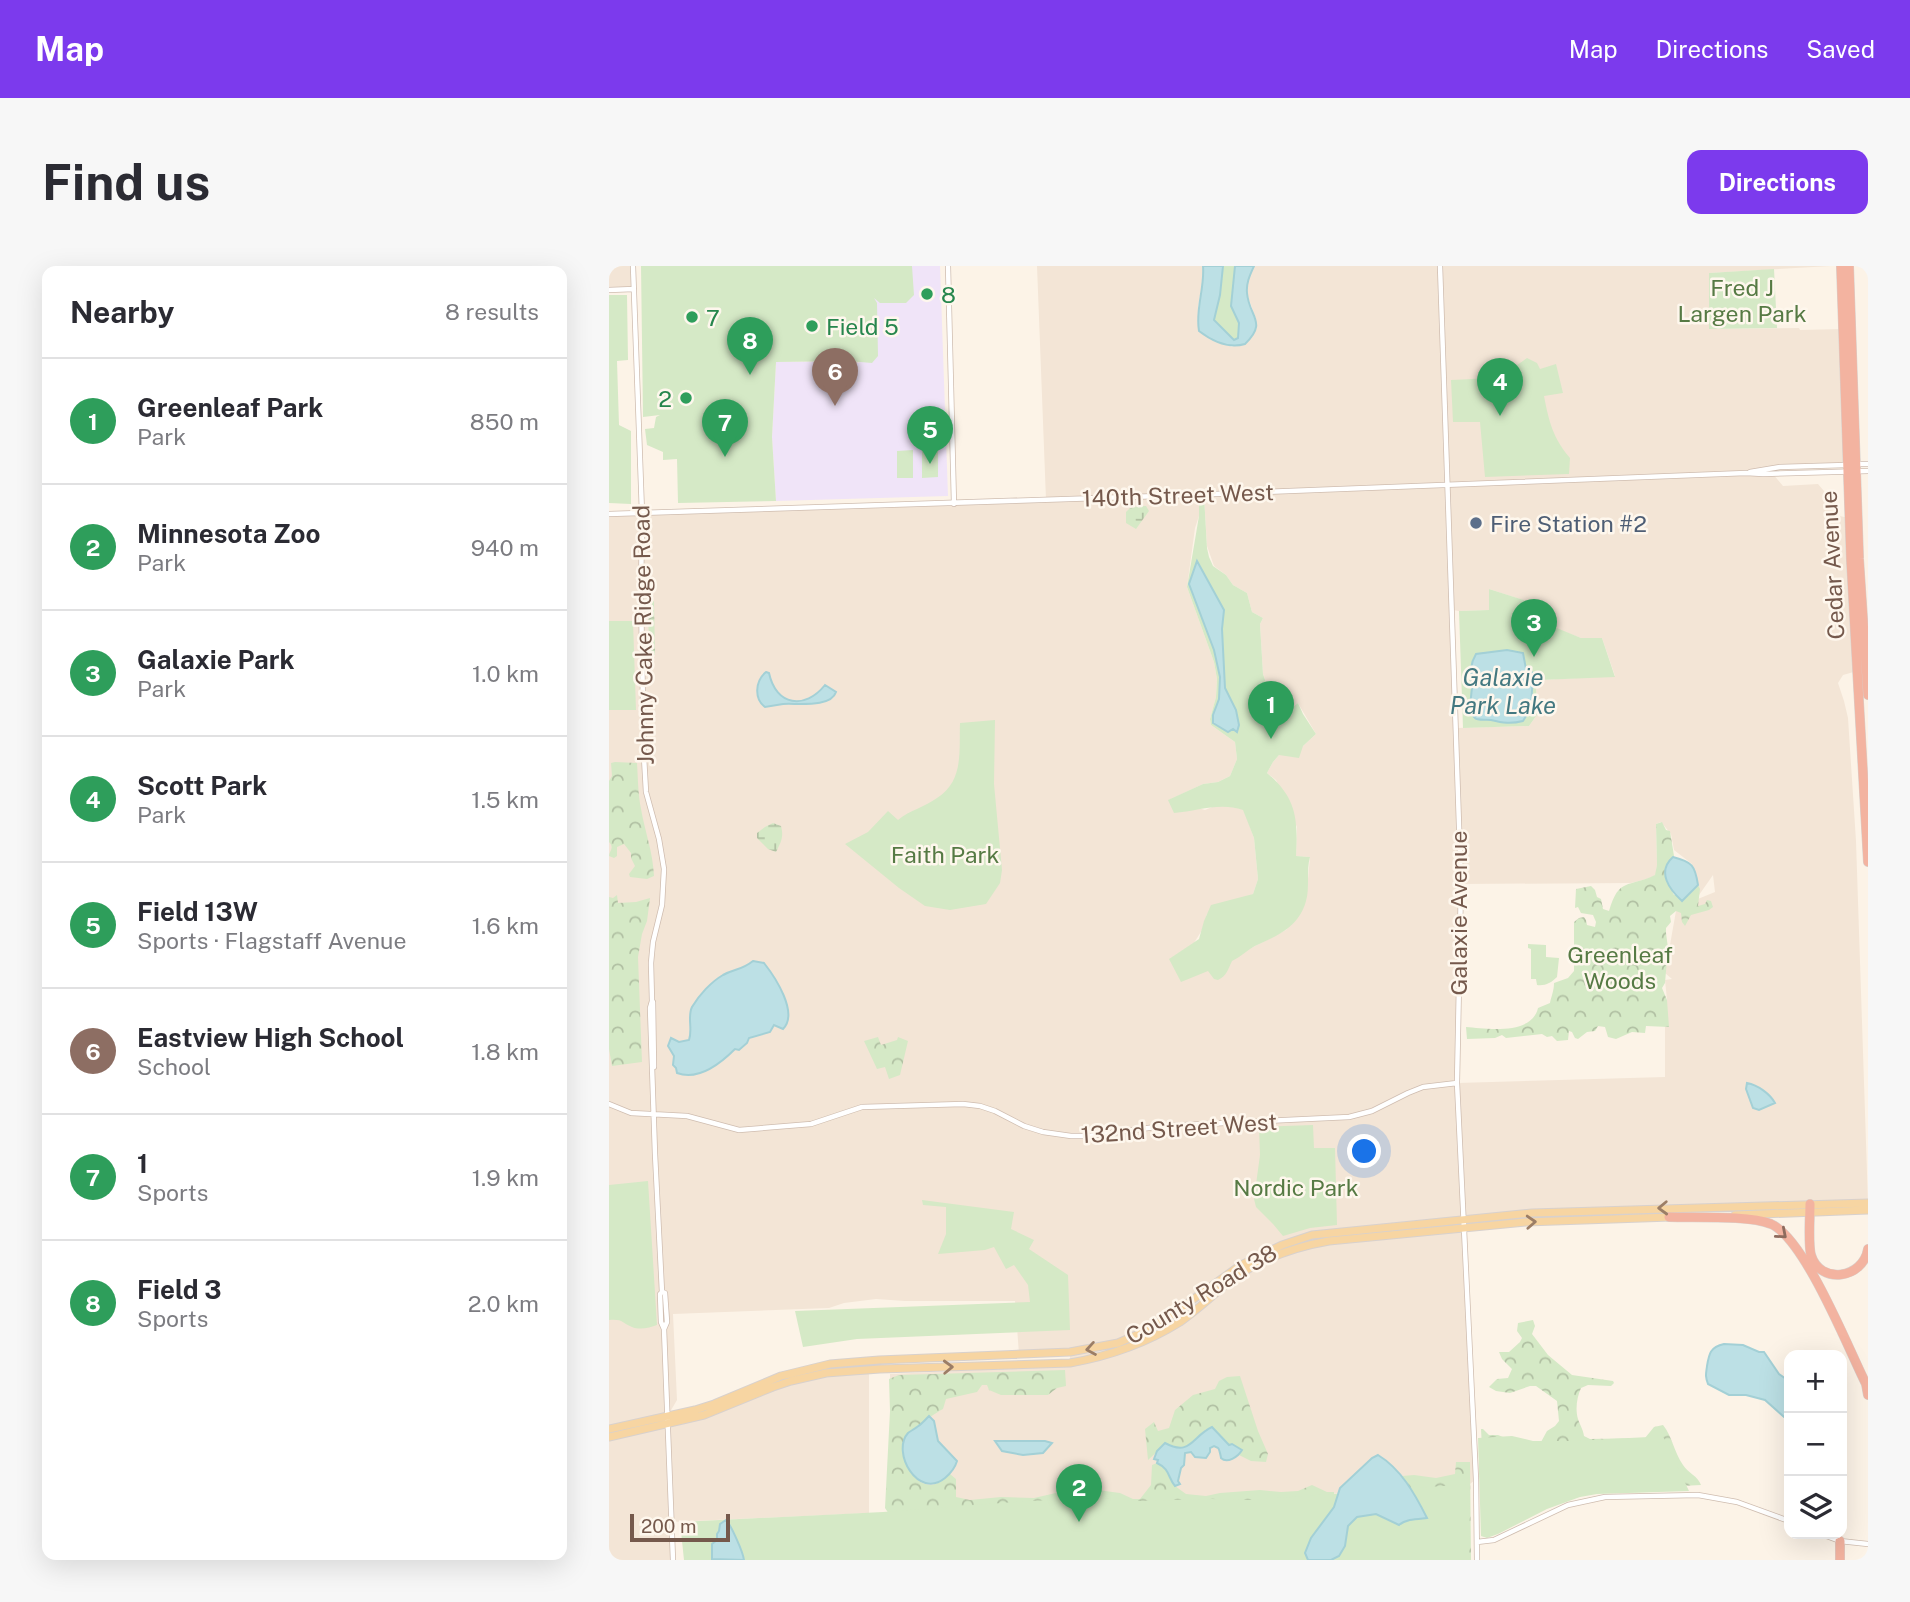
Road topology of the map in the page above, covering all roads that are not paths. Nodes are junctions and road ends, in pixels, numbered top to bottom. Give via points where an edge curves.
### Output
1 (633, 266) edge
2 (948, 266) edge
3 (1440, 266) edge
4 (1841, 266) edge
5 (1849, 266) edge
6 (634, 289) junction
7 (609, 290) edge
8 (1847, 328) junction
9 (1868, 464) edge
10 (1851, 468) junction
11 (1868, 471) edge
12 (1448, 485) junction
13 (954, 504) junction
14 (642, 513) junction
15 (609, 514) edge
16 (1864, 669) edge
17 (1868, 695) edge
18 (1868, 862) edge
19 (1457, 1083) junction
20 (609, 1104) edge
21 (654, 1115) junction
22 (1864, 1207) edge
23 (1808, 1208) junction
24 (1669, 1217) junction
25 (1463, 1219) junction
26 (1463, 1228) junction
27 (1868, 1249) edge
28 (1811, 1272) junction
29 (879, 1360) junction
30 (880, 1369) junction
31 (1868, 1395) edge
32 (668, 1420) junction
33 (609, 1429) edge
34 (609, 1437) edge
35 (1784, 1519) edge
36 (1835, 1539) edge
37 (1840, 1541) junction
38 (1477, 1542) junction
39 (1867, 1544) edge
40 (673, 1560) edge
41 (1477, 1560) edge
42 (1840, 1560) edge

1 - 6 street, Johnny Cake Ridge Road
2 - 13 street
3 - 12 street, Galaxie Avenue
4 - 8 highway, Cedar Avenue
5 - 8 highway, Cedar Avenue
6 - 7 street
6 - 14 street, Johnny Cake Ridge Road
8 - 10 highway, Cedar Avenue
8 - 10 highway, Cedar Avenue via 1853,365
9 - 10 street, 140th Street West
10 - 11 street, 140th Street West
10 - 12 street, 140th Street West via 1780,467 1746,473
10 - 16 highway, Cedar Avenue
12 - 13 street, 140th Street West
12 - 19 street, Galaxie Avenue via 1461,884
13 - 14 street, 140th Street West
14 - 15 street, 140th Street West
14 - 21 street, Johnny Cake Ridge Road via 645,779 664,869 651,963
16 - 17 highway, Cedar Avenue
16 - 18 highway, Cedar Avenue
19 - 21 street, 132nd Street West via 1423,1087 1349,1117 1163,1126 1089,1136 1043,1132 995,1111 963,1104 862,1107 811,1124 751,1130 687,1116
19 - 25 street, Galaxie Avenue
20 - 21 street, 132nd Street West via 626,1112
21 - 32 street, Johnny Cake Ridge Road
22 - 23 main road, County Road 38
23 - 24 main road, County Road 38
23 -> 25 main road, County Road 38 via 1532,1213
23 - 27 highway via 1811,1255 1822,1269 1838,1275 1854,1271 1866,1259
23 - 28 highway
26 -> 24 main road, County Road 38
24 -> 28 highway via 1769,1223 1786,1236
25 - 26 street, Galaxie Avenue
25 -> 29 main road, County Road 38 via 1312,1235 1291,1242 1241,1265 1167,1318 1112,1345 1070,1352
30 -> 26 main road, County Road 38 via 1070,1363 1099,1358 1153,1338 1257,1264 1303,1245
26 - 38 street, Galaxie Avenue
28 - 31 highway
29 - 30 street
29 - 32 main road, County Road 38 via 781,1376
30 - 32 main road via 791,1381 704,1415
32 - 33 main road
32 - 34 main road
32 - 40 street
35 - 38 street via 1708,1496 1605,1497 1568,1505 1494,1540
36 - 37 street
37 - 39 street
37 - 42 highway
38 - 41 street, Galaxie Avenue

